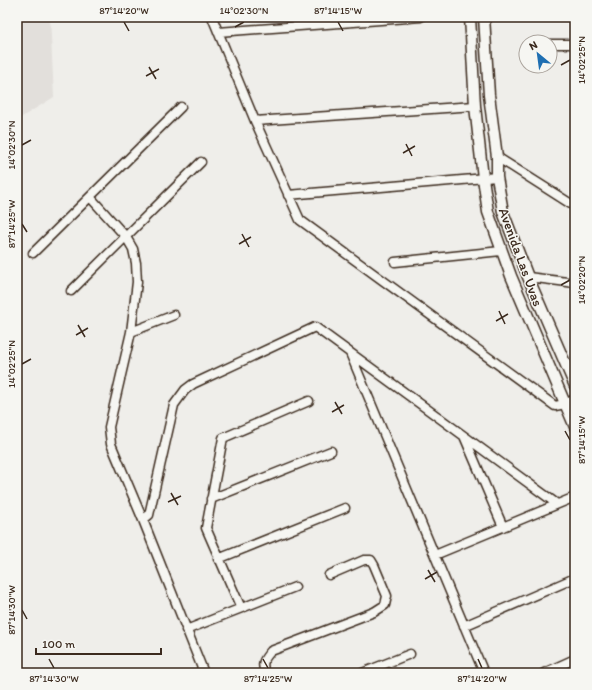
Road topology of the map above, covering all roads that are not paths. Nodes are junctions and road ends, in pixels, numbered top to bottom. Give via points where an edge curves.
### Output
1 (212, 17) edge
2 (421, 17) edge
3 (470, 17) edge
4 (484, 17) edge
5 (409, 18) edge
6 (218, 32) junction
7 (558, 44) edge
8 (575, 44) edge
9 (475, 106) junction
10 (180, 107) dead end
11 (255, 121) junction
12 (497, 157) junction
13 (201, 162) dead end
14 (497, 177) junction
15 (482, 178) junction
16 (288, 195) junction
17 (90, 197) junction
18 (575, 205) edge
19 (126, 237) junction
20 (501, 251) junction
21 (32, 253) dead end
22 (394, 262) dead end
23 (528, 277) junction
24 (575, 283) edge
25 (71, 291) dead end
26 (174, 315) dead end
27 (131, 332) junction
28 (350, 352) junction
29 (575, 386) edge
30 (575, 399) edge
31 (309, 401) dead end
32 (565, 404) junction
33 (575, 427) edge
34 (464, 435) junction
35 (331, 451) dead end
36 (575, 497) edge
37 (211, 499) junction
38 (557, 504) junction
39 (345, 508) dead end
40 (144, 520) junction
41 (503, 527) junction
42 (435, 555) junction
43 (218, 559) junction
44 (329, 575) dead end
45 (575, 578) edge
46 (295, 587) dead end
47 (241, 608) junction
48 (464, 626) junction
49 (186, 630) junction
50 (410, 654) dead end
51 (575, 659) edge
52 (204, 673) edge
53 (265, 673) edge
54 (362, 673) edge
55 (484, 673) edge
56 (544, 673) edge

1 - 6 street
2 - 5 street
3 - 9 street, Avenida Las Uvas
4 - 12 street, Avenida Las Uvas via 489,95
5 - 6 street
6 - 11 street
7 - 8 street
9 - 11 street
9 - 15 street, Avenida Las Uvas
10 - 17 street
11 - 16 street
12 - 14 street, Avenida Las Uvas
12 - 18 street
13 - 19 street
14 - 15 street
14 - 23 street, Avenida Las Uvas via 503,212
15 - 16 street
15 - 20 street, Avenida Las Uvas via 488,212
16 - 32 street via 300,220 540,397 555,406
17 - 19 street
17 - 21 street
19 - 25 street
19 - 27 street via 133,249 137,282
20 - 22 street
20 - 32 street, Avenida Las Uvas
23 - 24 street
23 - 29 street, Avenida Las Uvas
26 - 27 street
27 - 40 street via 109,427 111,444
28 - 34 street
28 - 40 street via 315,327 185,390 174,405 149,515
28 - 42 street
30 - 32 street
31 - 37 street via 223,438
32 - 33 street, Avenida Las Uvas
34 - 38 street
34 - 41 street
35 - 37 street
36 - 38 street
37 - 43 street via 206,528
38 - 41 street
39 - 43 street
40 - 49 street
41 - 42 street
42 - 48 street
43 - 47 street
44 - 53 street via 364,560 371,560 387,596 385,605 374,612 271,652 263,660
45 - 48 street
46 - 47 street
47 - 49 street
48 - 55 street
49 - 52 street
50 - 54 street
51 - 56 street

